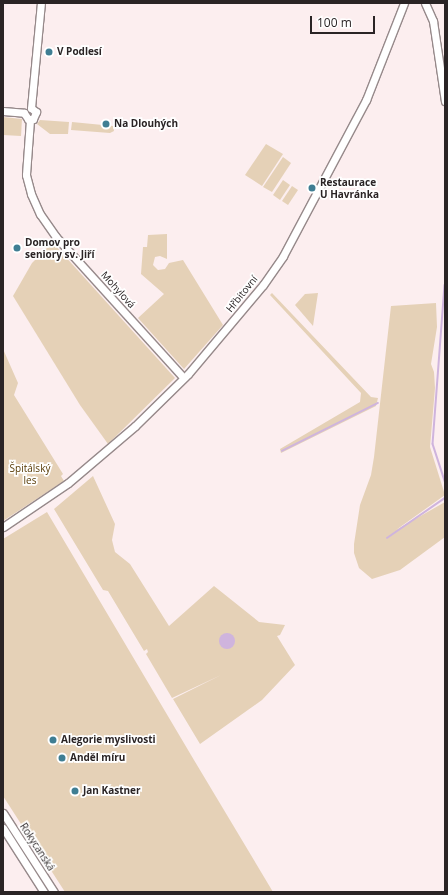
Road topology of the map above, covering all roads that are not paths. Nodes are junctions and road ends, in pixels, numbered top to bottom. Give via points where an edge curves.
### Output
1 (41, 3) edge
2 (404, 3) edge
3 (425, 3) edge
4 (445, 101) edge
5 (31, 108) junction
6 (3, 111) edge
7 (23, 113) junction
8 (30, 120) junction
9 (184, 378) junction
10 (3, 527) edge
11 (3, 813) edge
12 (3, 828) edge
13 (44, 892) edge
14 (54, 892) edge

1 - 5 street
2 - 9 street, Hřbitovní via 366,100 283,256 263,285
3 - 4 street via 433,21
5 - 7 street
5 - 8 street, Mohylová via 36,114
6 - 7 street
7 - 8 street
8 - 9 street, Mohylová via 26,175 40,214 56,237
9 - 10 street, Hřbitovní via 136,426 90,465 43,501
11 - 14 street, Rokycanská
12 - 13 street, Rokycanská

